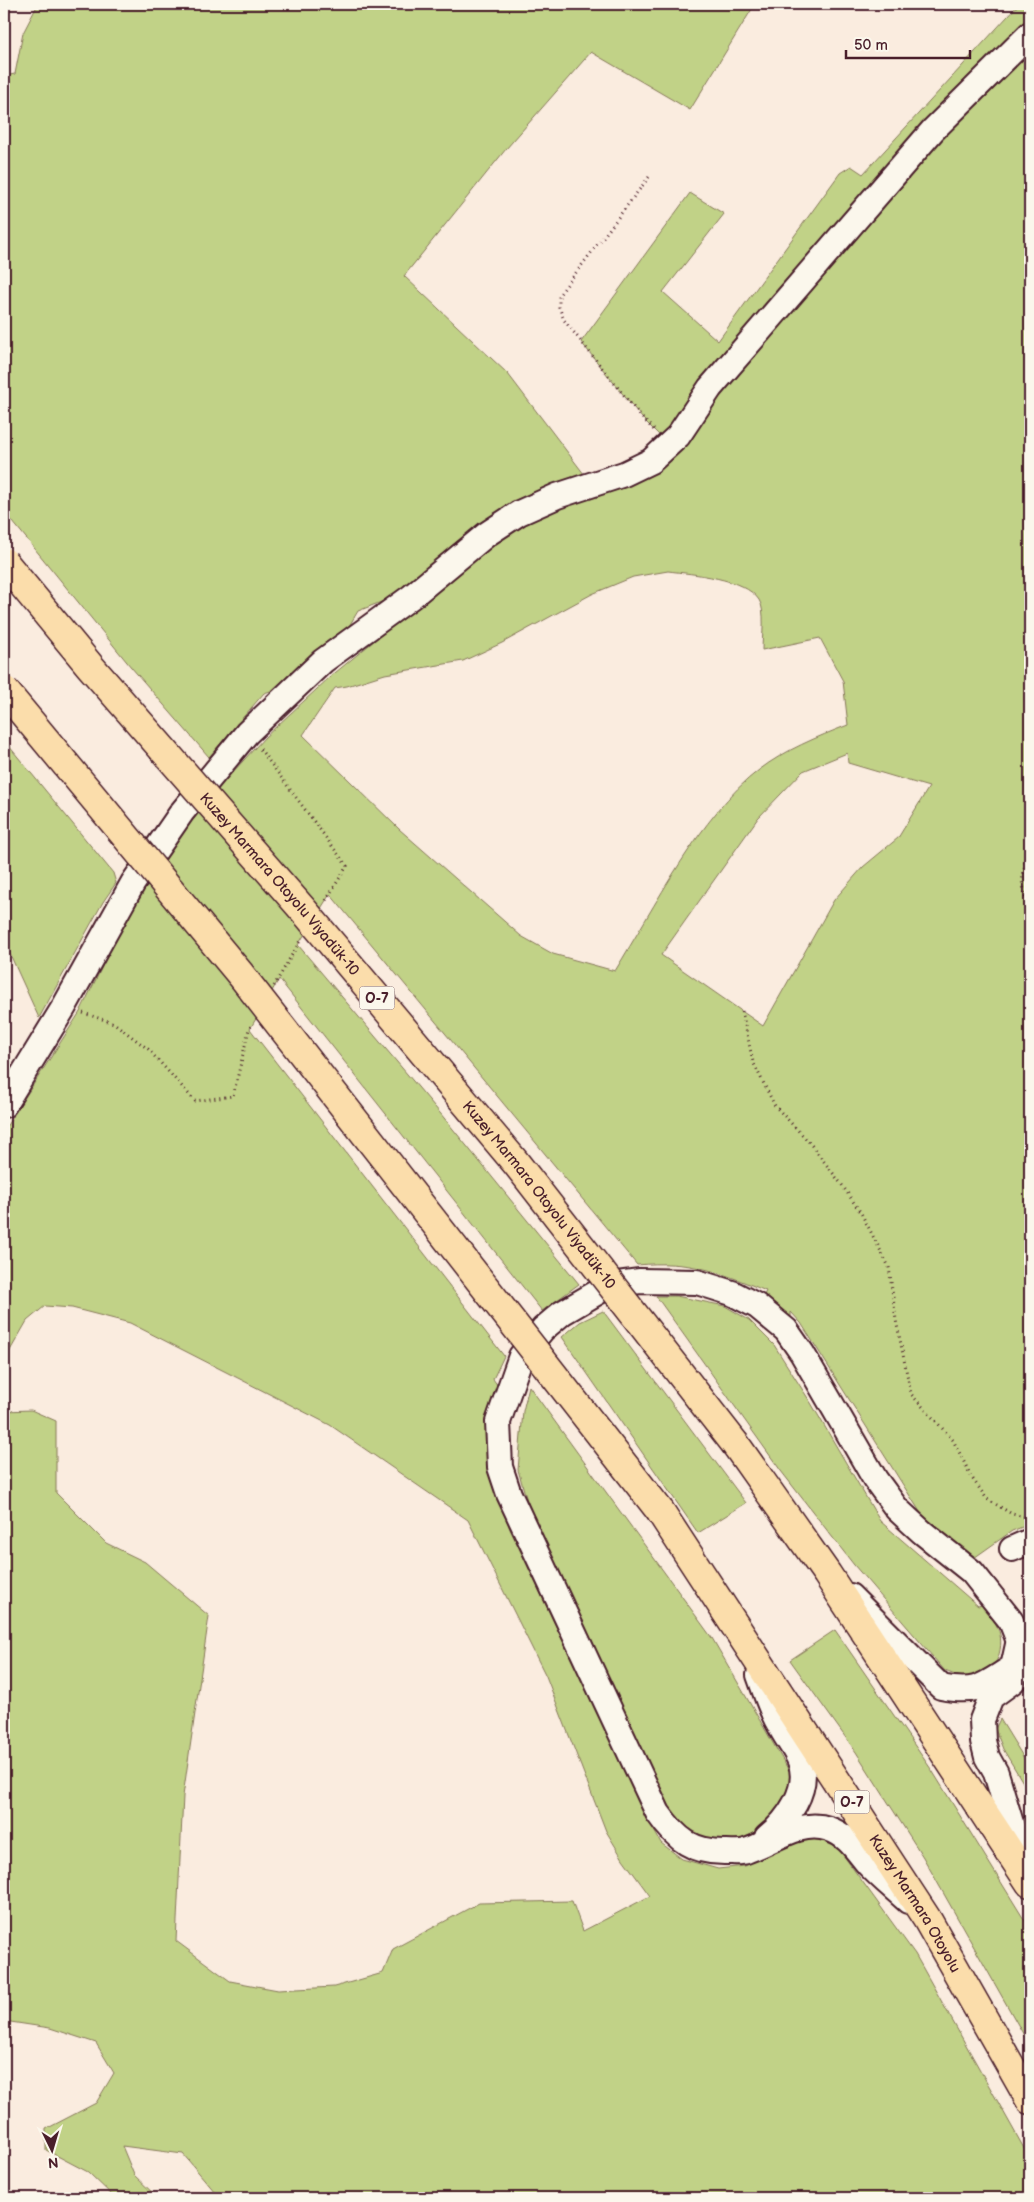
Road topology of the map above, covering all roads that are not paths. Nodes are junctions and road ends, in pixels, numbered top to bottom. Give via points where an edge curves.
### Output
1 (1030, 34) edge
2 (4, 562) edge
3 (4, 690) edge
4 (4, 1105) edge
5 (827, 1574) junction
6 (744, 1640) junction
7 (1024, 1667) edge
8 (756, 1846) junction
9 (1028, 1880) edge
10 (927, 1919) junction
11 (1030, 2100) edge

1 - 4 lane via 933,130 881,189 710,388 678,436 668,445 650,461 633,470 557,496 519,513 488,534 323,661 247,733 182,812 133,883 69,999
2 - 5 highway, Kuzey Marmara Otoyolu Viyadük-10 / O-7, bridge via 90,666 306,912 516,1163 736,1445
3 - 6 highway, Kuzey Marmara Otoyolu / O-7, bridge via 241,975 660,1511
5 - 7 lane via 941,1687 976,1690
5 - 9 highway, O-7
6 - 8 lane via 778,1723 801,1762 802,1774 800,1792 789,1815
6 - 10 highway, Kuzey Marmara Otoyolu / O-7
7 - 8 lane via 1011,1621 972,1572 896,1509 875,1480 802,1353 786,1330 757,1306 732,1293 697,1282 640,1281 610,1285 562,1313 543,1329 521,1356 498,1422 500,1467 509,1494 658,1813 671,1831 697,1850 744,1852
7 - 9 lane via 991,1697 982,1720 987,1758 996,1773
8 - 10 lane via 811,1825 828,1828 853,1843 869,1865
10 - 11 highway, Kuzey Marmara Otoyolu / O-7

